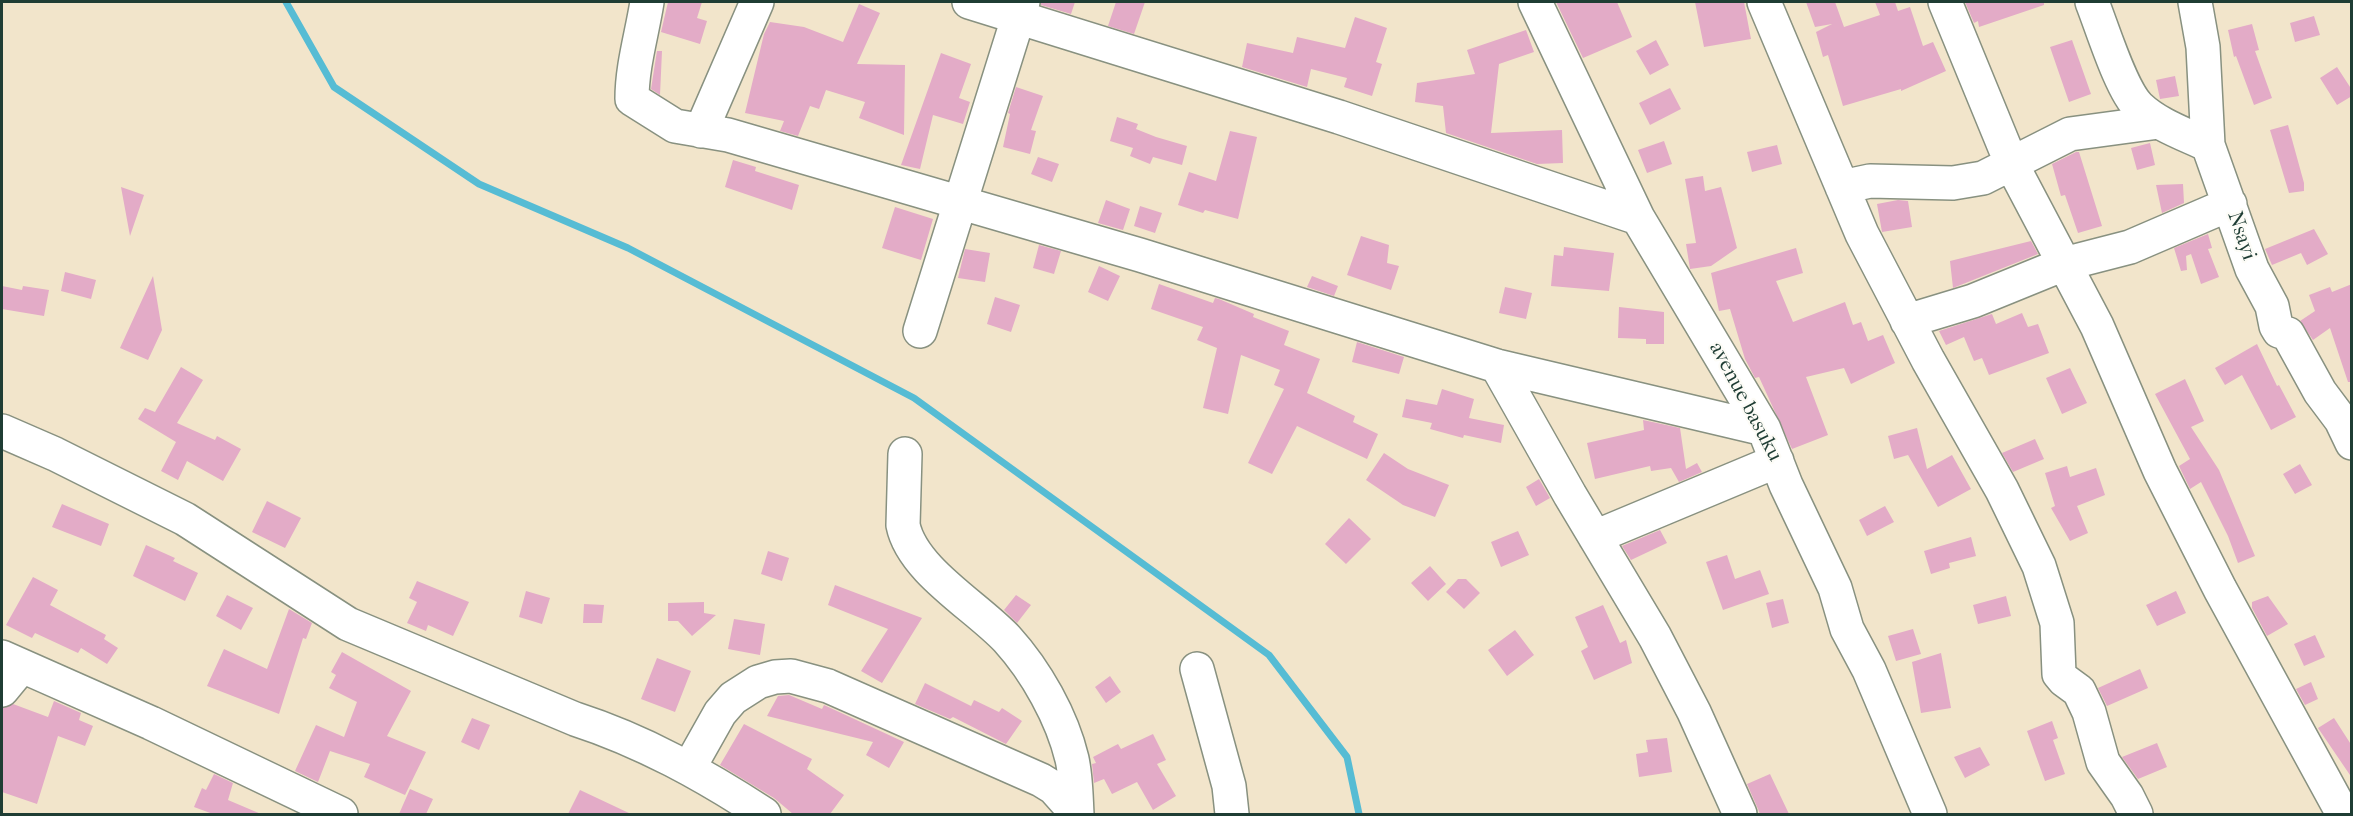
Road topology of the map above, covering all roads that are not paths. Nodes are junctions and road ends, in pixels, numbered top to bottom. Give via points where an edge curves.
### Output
1 (647, 2) edge
2 (757, 2) edge
3 (969, 2) edge
4 (1535, 2) edge
5 (1764, 2) edge
6 (1945, 2) edge
7 (2092, 2) edge
8 (2195, 2) edge
9 (1021, 10) edge
10 (2159, 122) junction
11 (701, 131) junction
12 (2208, 145) junction
13 (2012, 165) junction
14 (1842, 187) junction
15 (960, 204) junction
16 (2230, 204) junction
17 (1638, 218) junction
18 (2064, 264) junction
19 (1907, 321) junction
20 (920, 331) dead end
21 (1497, 366) junction
22 (1764, 429) junction
23 (2, 431) edge
24 (2352, 443) edge
25 (905, 454) dead end
26 (1777, 461) junction
27 (1595, 537) junction
28 (1197, 669) dead end
29 (8, 671) edge
30 (689, 768) junction
31 (341, 814) edge
32 (764, 814) edge
33 (1077, 814) edge
34 (1233, 814) edge
35 (1740, 814) edge
36 (1930, 814) edge
37 (2136, 814) edge
38 (2343, 814) edge

1 - 11 street via 632,71 632,99 675,126
2 - 11 street
3 - 9 street
4 - 17 street, avenue basuku
5 - 14 street
6 - 13 street
7 - 10 street via 2129,93 2138,106
8 - 12 street, Nsayi via 2203,47
9 - 15 street
9 - 17 street
10 - 12 street
10 - 13 street via 2070,134
11 - 15 street via 728,135
12 - 16 street, Nsayi
13 - 14 street via 1983,178 1953,183 1892,180
13 - 18 street
14 - 19 street
15 - 20 street
15 - 21 street via 1140,255
16 - 18 street via 2130,247
16 - 24 street, Nsayi via 2252,268 2272,306 2276,326 2288,334
17 - 22 street, avenue basuku
18 - 19 street via 1973,301
18 - 38 street via 2107,347 2160,471
19 - 37 street via 2002,490 2039,566 2057,622 2059,674 2079,691 2090,712 2103,762
21 - 22 street
21 - 27 street
22 - 26 street, avenue basuku
23 - 30 street via 186,519 348,624 575,719 613,731
25 - 33 street via 905,536 920,558 1007,639 1044,690 1072,759
26 - 27 street
26 - 36 street, avenue basuku
27 - 35 street via 1655,637
28 - 34 street
29 - 31 street via 151,723
30 - 32 street
30 - 33 street via 720,713 733,698 758,682 791,676 828,686 1041,780 1054,788

